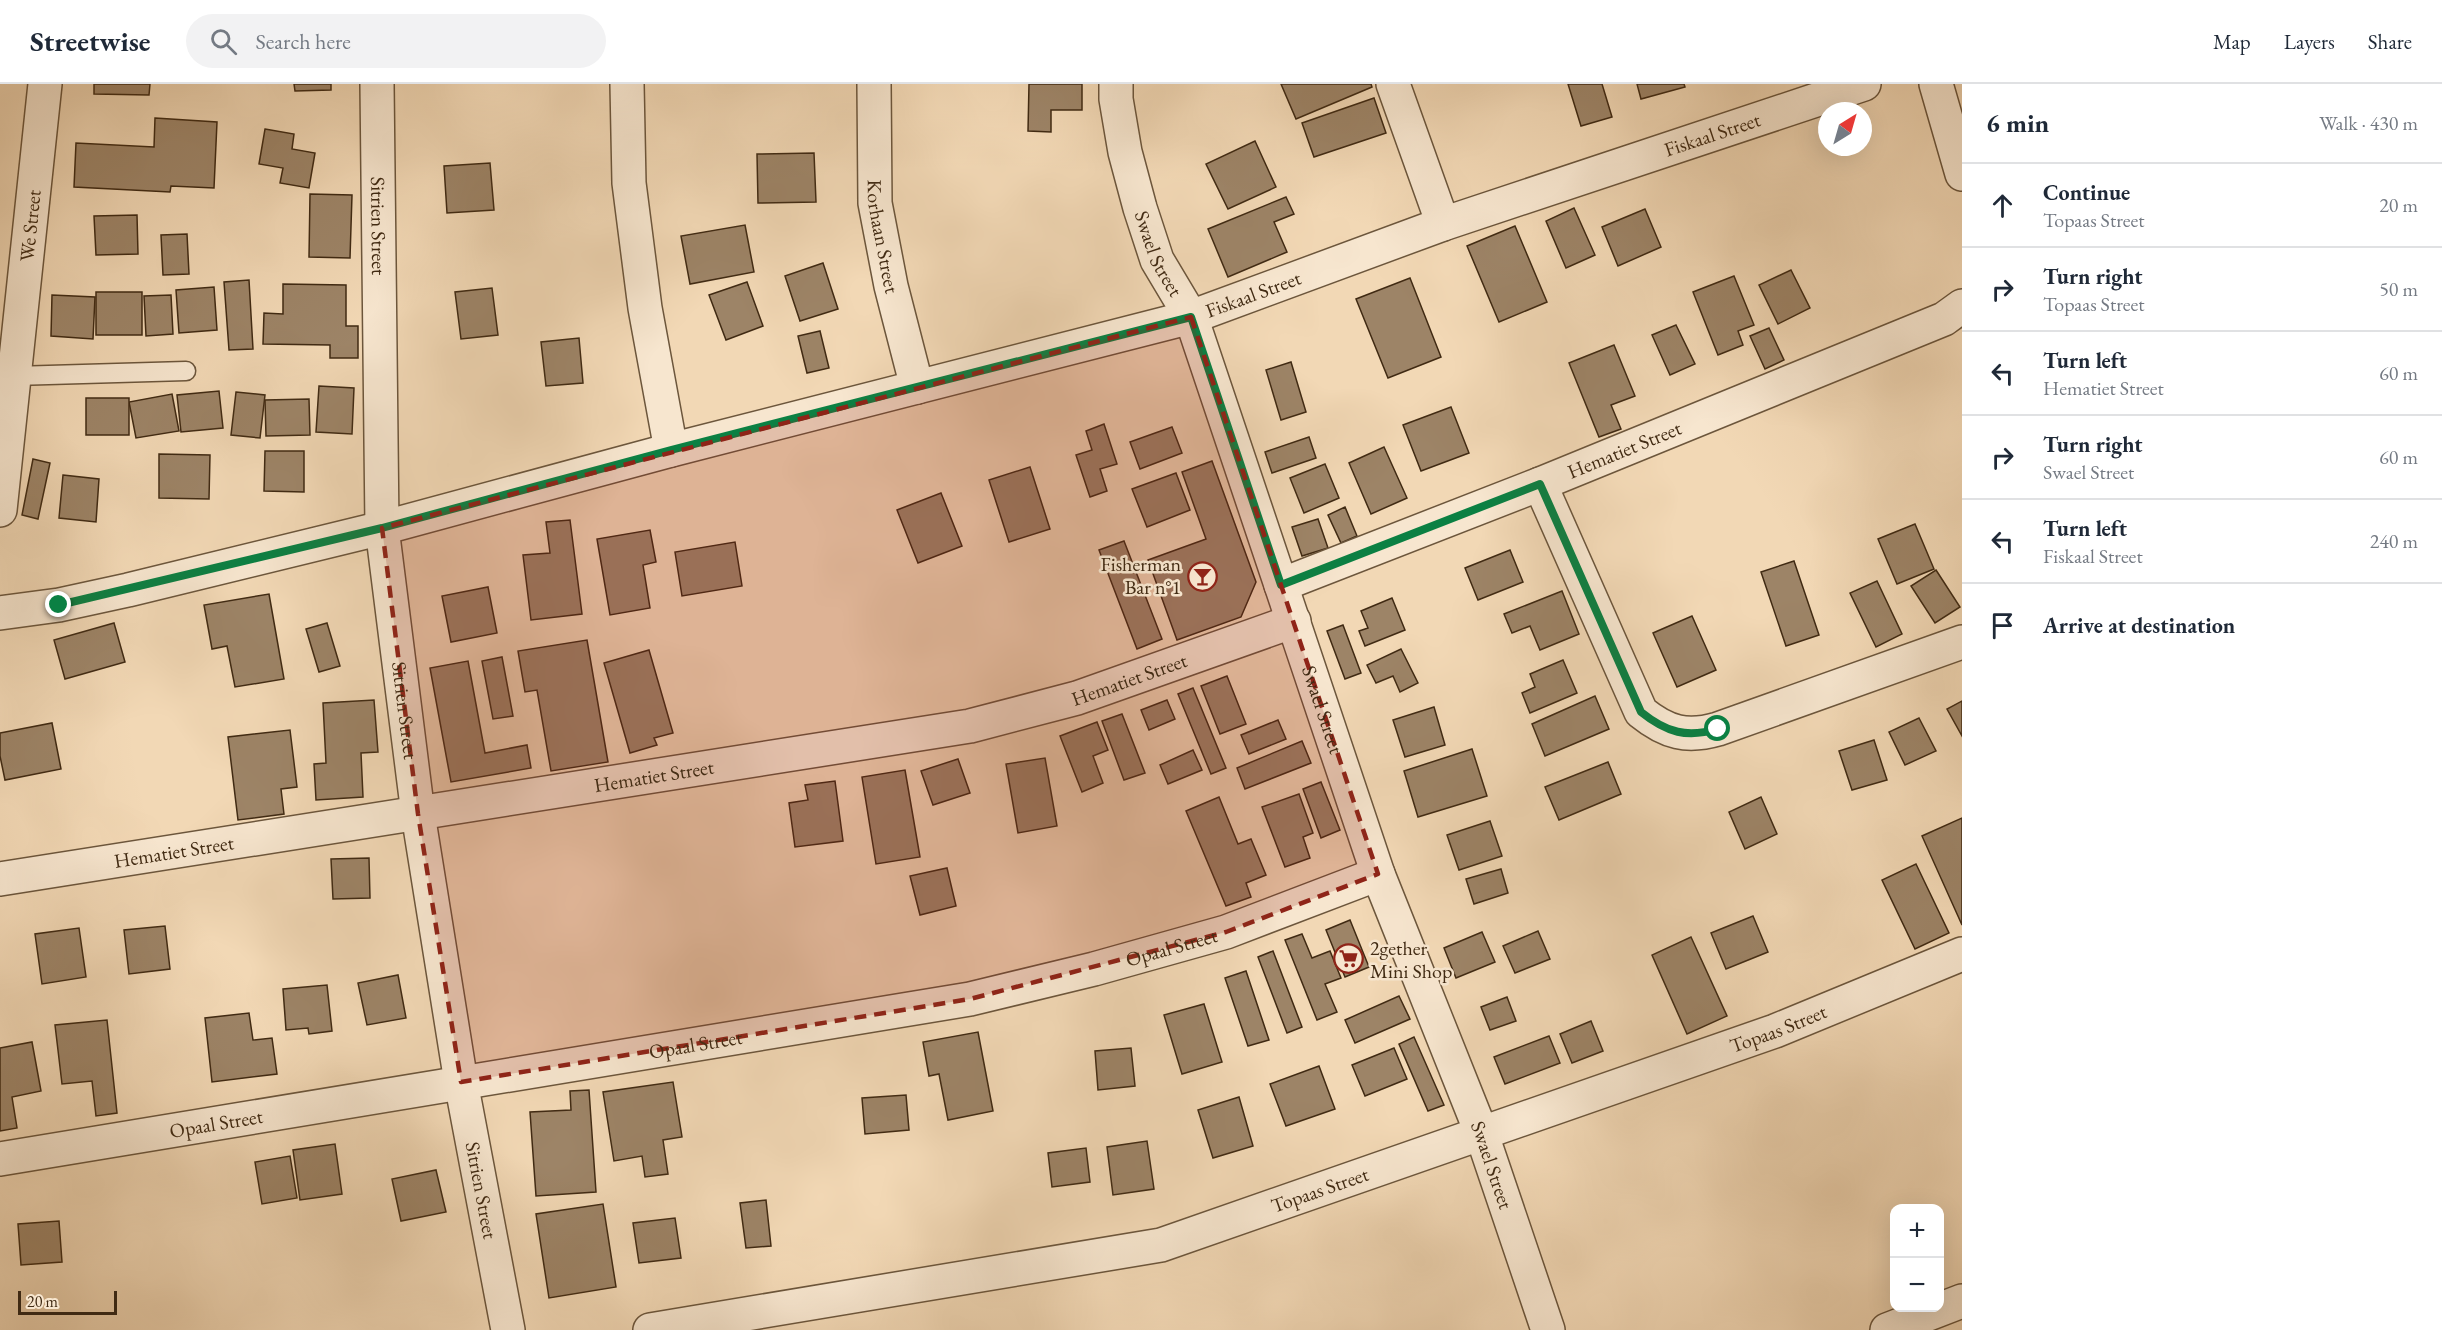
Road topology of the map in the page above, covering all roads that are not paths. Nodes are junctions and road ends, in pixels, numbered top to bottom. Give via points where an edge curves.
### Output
1 (45, 84) edge
2 (377, 84) edge
3 (627, 84) edge
4 (874, 84) edge
5 (1116, 84) edge
6 (1393, 84) edge
7 (1864, 84) edge
8 (1936, 84) edge
9 (1962, 174) edge
10 (1443, 224) junction
11 (1962, 306) edge
12 (1191, 317) junction
13 (186, 371) dead end
14 (14, 376) junction
15 (917, 387) junction
16 (671, 450) junction
17 (1540, 484) junction
18 (0, 510) edge
19 (382, 528) junction
20 (1281, 585) junction
21 (0, 612) edge
22 (1294, 621) junction
23 (1962, 642) edge
24 (418, 814) junction
25 (1378, 874) junction
26 (0, 879) edge
27 (1962, 954) edge
28 (461, 1082) junction
29 (1481, 1132) junction
30 (0, 1159) edge
31 (1962, 1301) edge
32 (508, 1330) edge
33 (650, 1330) edge
34 (1548, 1330) edge
35 (1887, 1330) edge

1 - 14 street, We Street
2 - 19 street, Sitrien Street
3 - 16 street via 629,183 645,308
4 - 15 street, Korhaan Street via 875,203
5 - 12 street, Swael Street via 1125,152 1140,208 1157,260
6 - 10 street
7 - 10 street, Fiskaal Street
8 - 9 street
10 - 12 street, Fiskaal Street
11 - 17 street, Hematiet Street via 1944,319
12 - 15 street, Fiskaal Street
12 - 20 street, Swael Street
13 - 14 lane
14 - 18 street, We Street
15 - 16 street, Fiskaal Street
16 - 19 street, Fiskaal Street
17 - 20 street, Hematiet Street
17 - 23 street via 1641,712 1673,731 1697,735 1718,729
19 - 21 street, Fiskaal Street via 116,593
19 - 24 street, Sitrien Street
20 - 22 street, Swael Street
22 - 24 street, Hematiet Street via 1077,698 970,726
22 - 25 street, Swael Street
24 - 26 street, Hematiet Street
24 - 28 street, Sitrien Street
25 - 28 street, Opaal Street via 1226,932 970,999
25 - 29 street, Swael Street
27 - 29 street, Topaas Street via 1775,1031
28 - 30 street, Opaal Street
28 - 32 street, Sitrien Street
29 - 33 street, Topaas Street via 1161,1245
29 - 34 street, Swael Street
31 - 35 street

